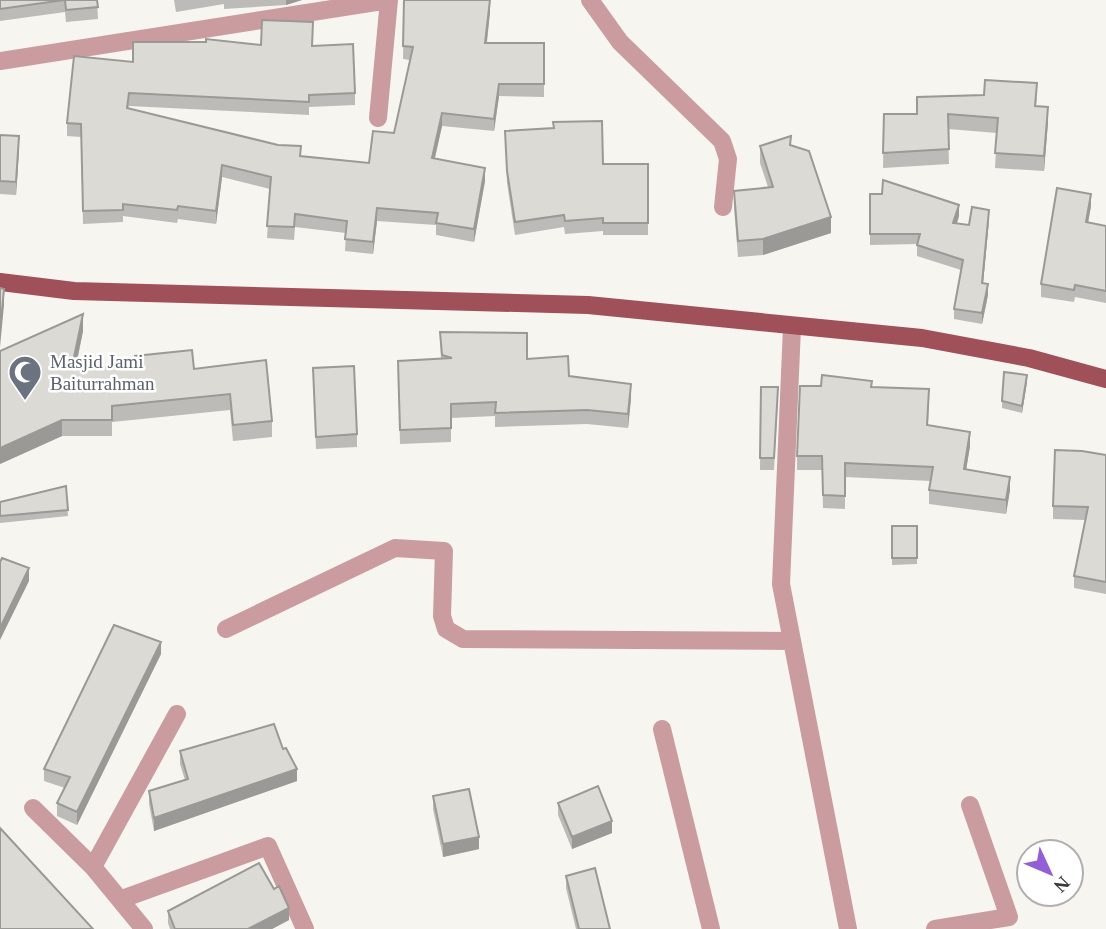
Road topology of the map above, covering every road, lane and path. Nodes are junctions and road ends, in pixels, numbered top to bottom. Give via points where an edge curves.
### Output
1 (389, 0) edge
2 (590, 0) edge
3 (0, 61) edge
4 (378, 118) dead end
5 (723, 206) dead end
6 (0, 282) edge
7 (792, 327) junction
8 (1106, 379) edge
9 (226, 629) dead end
10 (792, 641) junction
11 (177, 714) dead end
12 (662, 729) dead end
13 (970, 805) dead end
14 (33, 808) dead end
15 (93, 867) junction
16 (122, 899) junction
17 (144, 929) edge
18 (305, 929) edge
19 (711, 929) edge
20 (848, 929) edge
21 (935, 929) edge

1 - 3 street
1 - 4 street
2 - 5 street via 620,42 722,141 728,159
6 - 7 main road via 74,291 588,305
7 - 8 main road via 922,338 1029,358
7 - 10 street via 781,584
9 - 10 street via 395,548 444,551 442,616 446,629 463,639
10 - 20 street
11 - 15 street
12 - 19 street
13 - 21 street via 1009,917
14 - 15 street
15 - 16 street
16 - 17 street
16 - 18 street via 268,846

